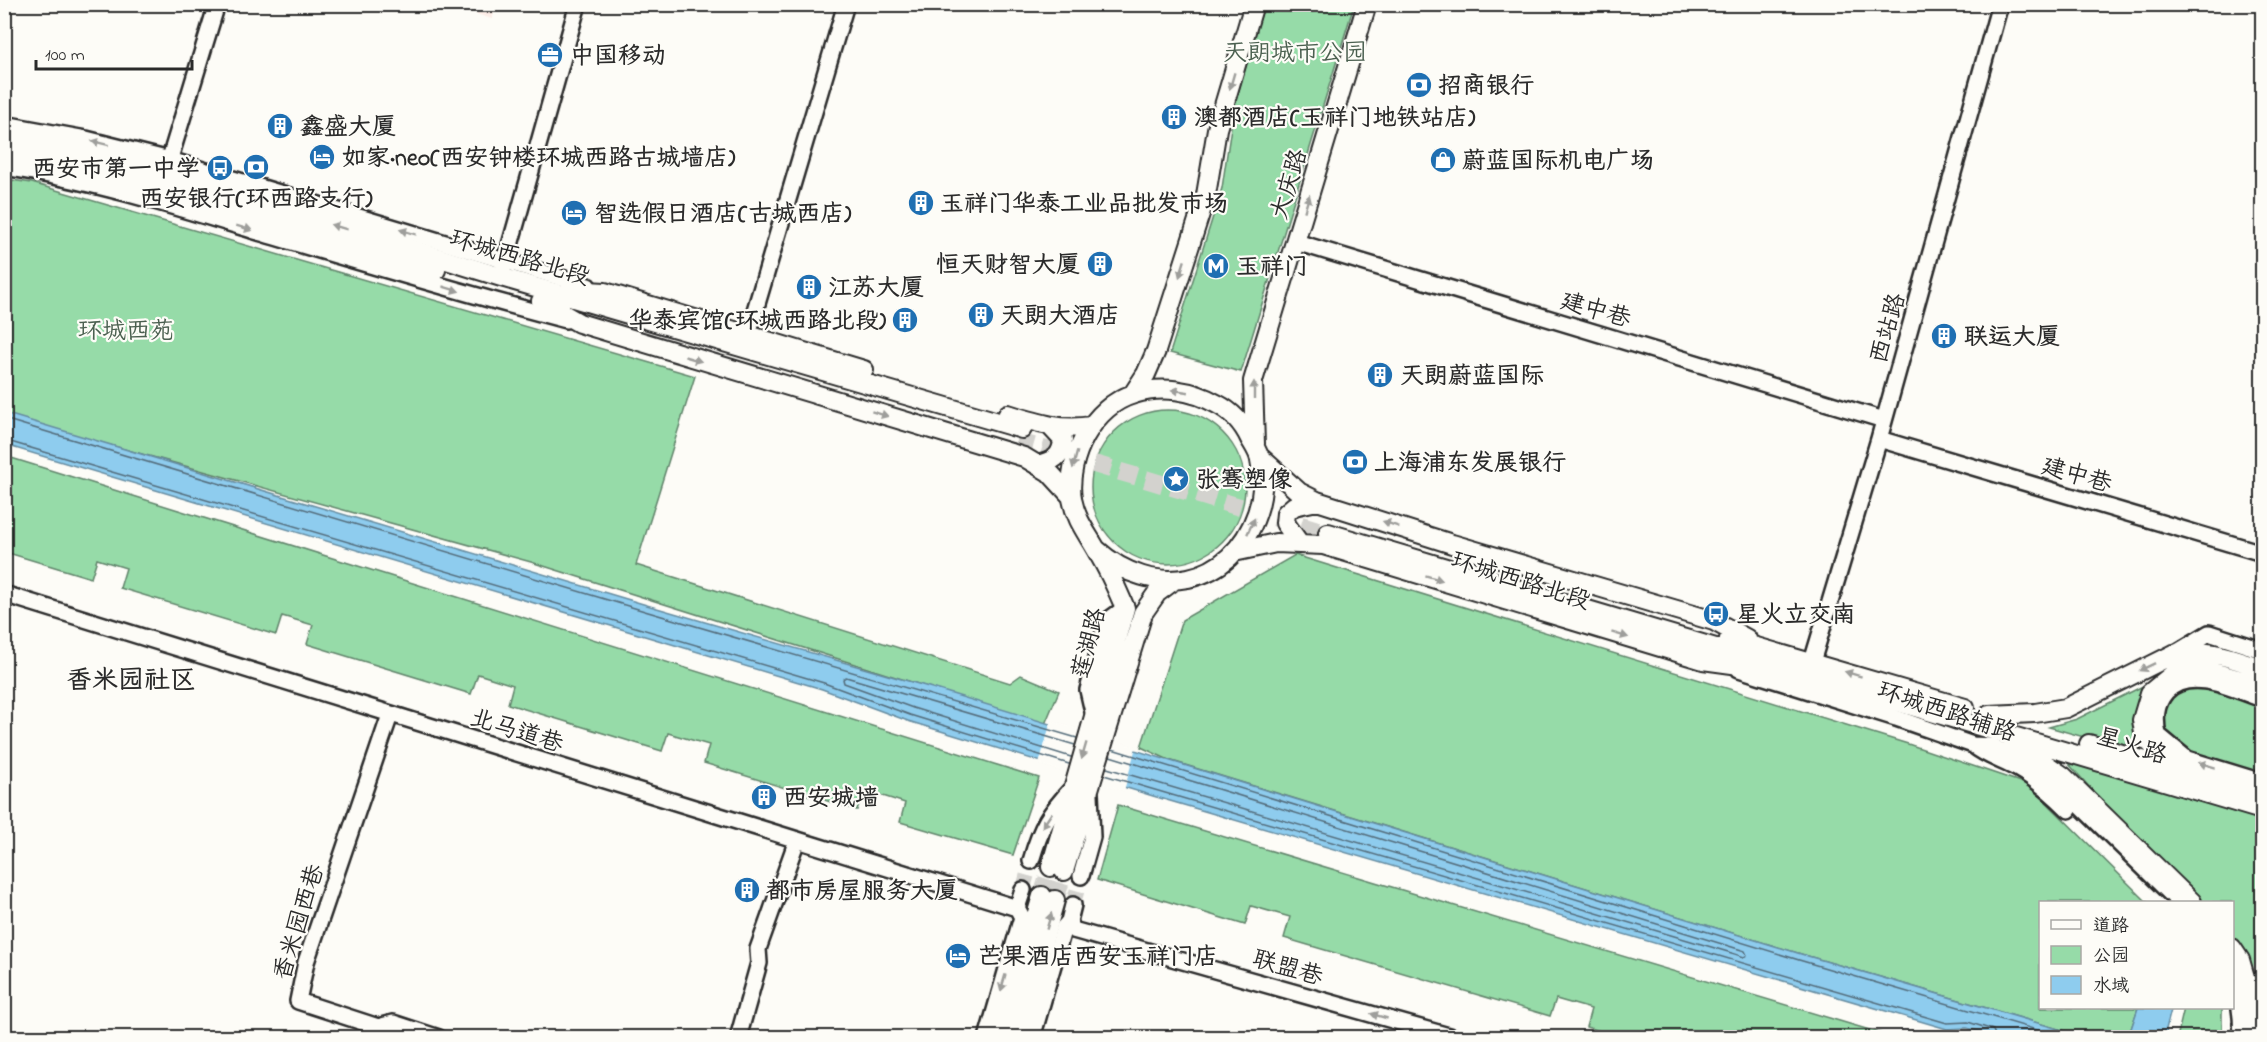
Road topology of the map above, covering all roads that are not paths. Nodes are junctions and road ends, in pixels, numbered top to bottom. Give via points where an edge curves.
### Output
1 (217, 4) edge
2 (578, 4) edge
3 (846, 4) edge
4 (1254, 4) edge
5 (1367, 4) edge
6 (2000, 4) edge
7 (4, 124) edge
8 (4, 137) edge
9 (4, 153) edge
10 (168, 166) junction
11 (4, 167) edge
12 (1296, 242) junction
13 (503, 269) junction
14 (605, 292) junction
15 (537, 294) junction
16 (579, 323) junction
17 (748, 334) junction
18 (1133, 394) junction
19 (1884, 420) junction
20 (1050, 426) junction
21 (1091, 426) junction
22 (1019, 435) tunnel mouth
23 (1879, 439) junction
24 (1258, 453) junction
25 (1037, 465) junction
26 (1072, 497) junction
27 (1317, 501) junction
28 (1300, 544) junction
29 (1097, 550) junction
30 (1234, 552) junction
31 (2262, 553) edge
32 (1173, 580) junction
33 (4, 594) edge
34 (1132, 619) junction
35 (1765, 648) junction
36 (2262, 650) edge
37 (2174, 654) junction
38 (1812, 662) junction
39 (1724, 664) junction
40 (2262, 668) edge
41 (1795, 671) junction
42 (2262, 686) edge
43 (2262, 699) edge
44 (390, 715) junction
45 (1948, 716) junction
46 (1102, 719) junction
47 (1988, 721) junction
48 (1915, 724) junction
49 (1973, 745) junction
50 (2178, 770) junction
51 (2262, 782) edge
52 (1082, 788) junction
53 (2262, 796) edge
54 (2262, 810) edge
55 (797, 840) junction
56 (1031, 861) tunnel mouth
57 (1065, 871) tunnel mouth
58 (1023, 890) tunnel mouth
59 (1057, 900) junction
60 (2163, 901) edge
61 (2177, 901) edge
62 (2190, 901) edge
63 (1017, 908) junction
64 (1071, 925) junction
65 (2234, 951) edge
66 (2262, 979) edge
67 (2234, 982) edge
68 (2258, 1013) edge
69 (377, 1032) edge
70 (2247, 1036) edge
71 (439, 1038) edge
72 (738, 1038) edge
73 (987, 1038) edge
74 (1000, 1038) edge
75 (1016, 1038) edge
76 (1032, 1038) edge
77 (1456, 1038) edge

1 - 10 street
2 - 13 street
3 - 17 street
4 -> 18 main road via 1217,129 1206,195 1155,351
12 -> 5 main road, 大庆路
6 - 19 street, 西站路
10 -> 7 street via 86,139
8 - 10 main road, 环城西路北段
9 - 15 main road, 环城西路北段 via 77,165
13 -> 10 main road, 环城西路北段
11 -> 16 street via 161,203 475,297
12 - 19 street, 建中巷
24 -> 12 main road, 大庆路 via 1254,381
13 - 14 street
13 - 15 main road, 环城西路北段
14 - 15 main road
14 - 17 main road
15 - 16 main road
15 - 22 main road, 环城西路北段
16 -> 25 main road via 1024,457
17 - 20 main road
18 - 21 main road
24 -> 18 main road via 1243,424 1197,394 1175,389
19 - 23 street, 西站路
20 - 21 main road
20 - 25 main road via 1063,440 1062,449 1058,457
21 -> 26 main road via 1076,456
23 - 31 street, 建中巷
23 - 38 street, 西站路
24 - 27 main road, 环城西路北段 via 1299,492
30 -> 24 main road via 1251,529 1261,501 1263,482
25 - 26 main road
26 - 29 main road via 1076,516
27 - 28 main road via 1294,506 1286,513 1285,523
35 -> 27 main road, 环城西路北段 via 1713,621
28 - 30 main road, 环城西路北段 via 1276,543
28 -> 39 main road, 环城西路北段 via 1323,545
29 - 32 main road via 1109,562 1132,574
29 - 34 main road, 莲湖路
30 - 32 main road via 1206,572
32 - 34 main road
33 - 44 street, 北马道巷
34 - 46 main road, 莲湖路
34 - 46 street via 1147,628 1124,704
35 - 38 main road, 环城西路北段
35 - 41 main road, 环城西路北段 via 1329,527
36 - 37 street via 2209,633
37 - 40 main road via 2190,650 2211,652
37 -> 47 main road via 2066,708
47 -> 38 main road, 环城西路北段
39 - 41 main road, 环城西路北段
39 - 48 street, 环城西路辅路
41 - 45 main road, 环城西路北段
42 - 50 main road via 2205,670 2178,670 2150,693 2142,720 2145,738
51 -> 43 street via 2187,759 2158,735 2155,716 2162,697 2173,685 2188,680 2204,681
44 - 55 street, 北马道巷
44 - 69 street, 香米园西巷 via 306,962 298,1001
45 - 47 main road, 环城西路北段
45 - 48 street
46 - 52 main road, 莲湖路
47 - 50 main road, 星火路
47 - 54 main road, 星火路
47 - 62 main road via 2063,776
48 - 49 street, 环城西路辅路
49 - 60 street via 2036,780
49 - 61 street, 环城西路辅路 via 1992,746 2027,762 2055,781
50 - 53 main road, 星火路
52 -> 56 street via 1058,804 1040,830
52 - 57 main road
55 - 63 street, 北马道巷
55 - 72 street via 758,949 759,963
58 - 63 street
59 - 64 street
59 - 74 main road
75 -> 59 main road
63 -> 73 street via 1022,918
64 - 76 street via 1064,927
77 -> 64 street, 联盟巷
65 - 68 main road
66 - 68 street
67 - 70 street
68 - 70 main road
69 - 71 street, 香米园西巷 via 393,1023

